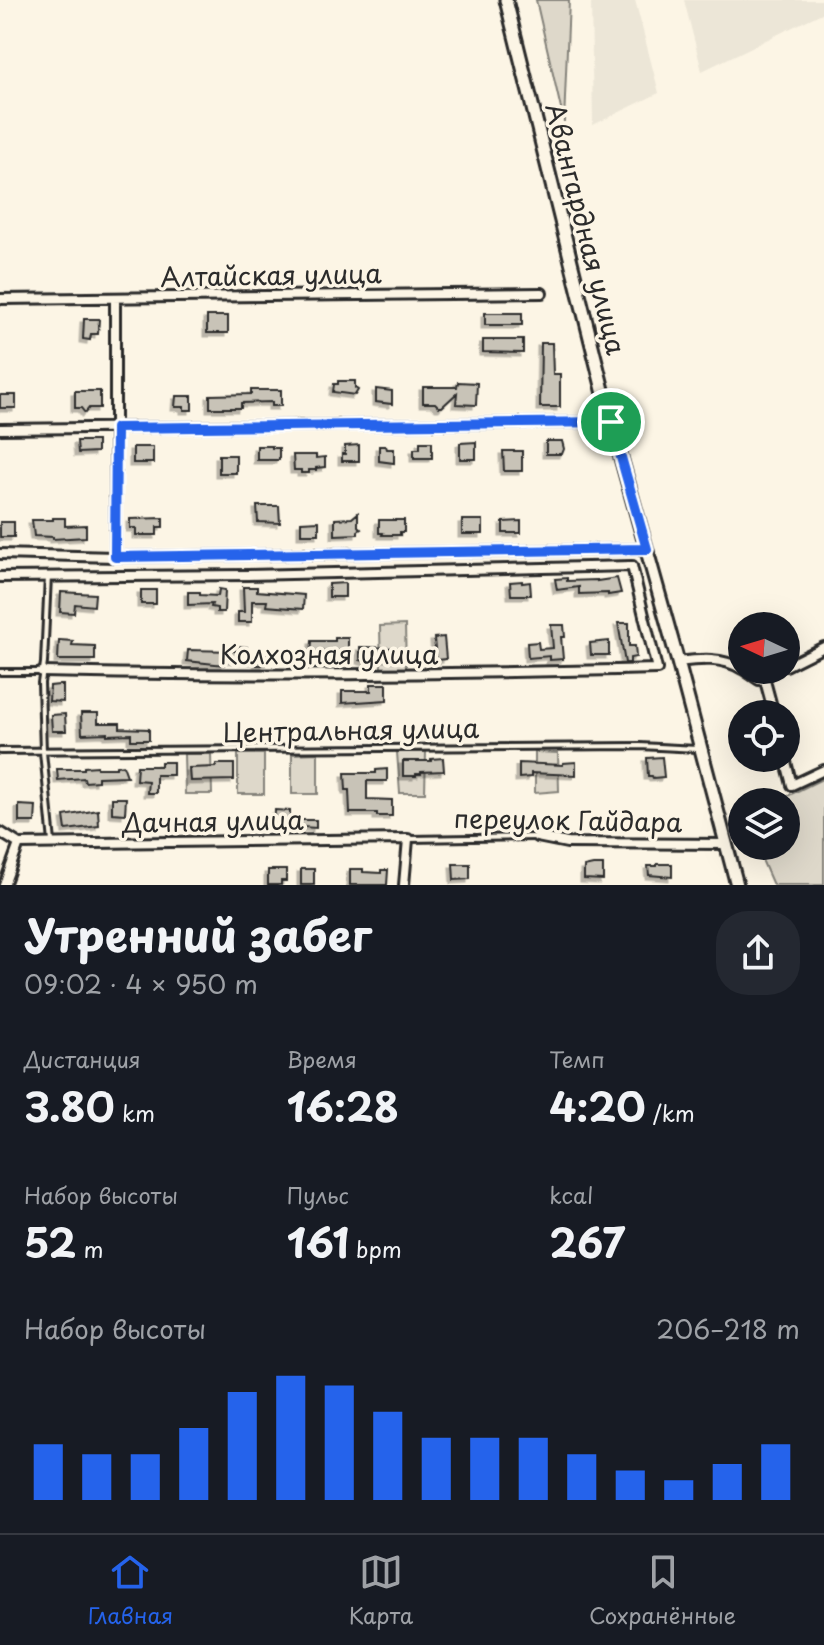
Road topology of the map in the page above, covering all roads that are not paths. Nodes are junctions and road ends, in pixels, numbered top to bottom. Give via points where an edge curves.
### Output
1 (506, 0) edge
2 (542, 293) dead end
3 (115, 298) junction
4 (0, 299) edge
5 (611, 422) junction
6 (116, 428) junction
7 (0, 429) edge
8 (647, 549) junction
9 (0, 554) edge
10 (115, 557) junction
11 (48, 576) junction
12 (0, 577) edge
13 (824, 647) edge
14 (800, 659) edge
15 (678, 662) junction
16 (728, 662) edge
17 (0, 672) edge
18 (42, 672) junction
19 (701, 749) junction
20 (0, 751) edge
21 (43, 752) junction
22 (824, 770) edge
23 (789, 772) edge
24 (0, 832) edge
25 (537, 837) joint
26 (408, 839) junction
27 (19, 844) junction
28 (52, 844) junction
29 (726, 844) junction
30 (4, 885) edge
31 (404, 885) edge
32 (737, 885) edge

1 - 5 main road, Авангардная улица
2 - 3 street, Алтайская улица
3 - 4 street, Алтайская улица
3 - 6 street
5 - 6 street
5 - 8 main road, Авангардная улица
6 - 7 street
6 - 10 street
8 - 10 street
8 - 15 main road, Авангардная улица
9 - 10 street
11 - 12 street
11 - 18 lane
11 - 18 street, Колхозная улица via 632,566 657,669 217,676
13 - 14 street
15 - 16 street via 706,658
15 - 19 main road, Авангардная улица
17 - 18 lane, Колхозная улица
18 - 21 lane
19 - 21 lane, Центральная улица
19 - 29 main road, Авангардная улица
20 - 21 lane, Центральная улица
21 - 28 lane
22 - 23 street via 792,785
24 - 27 street
25 - 26 lane, переулок Гайдара
25 - 29 street, переулок Гайдара via 567,843
26 - 28 street, Дачная улица
26 - 31 street
27 - 28 street, Дачная улица
27 - 30 street
29 - 32 main road, Авангардная улица

